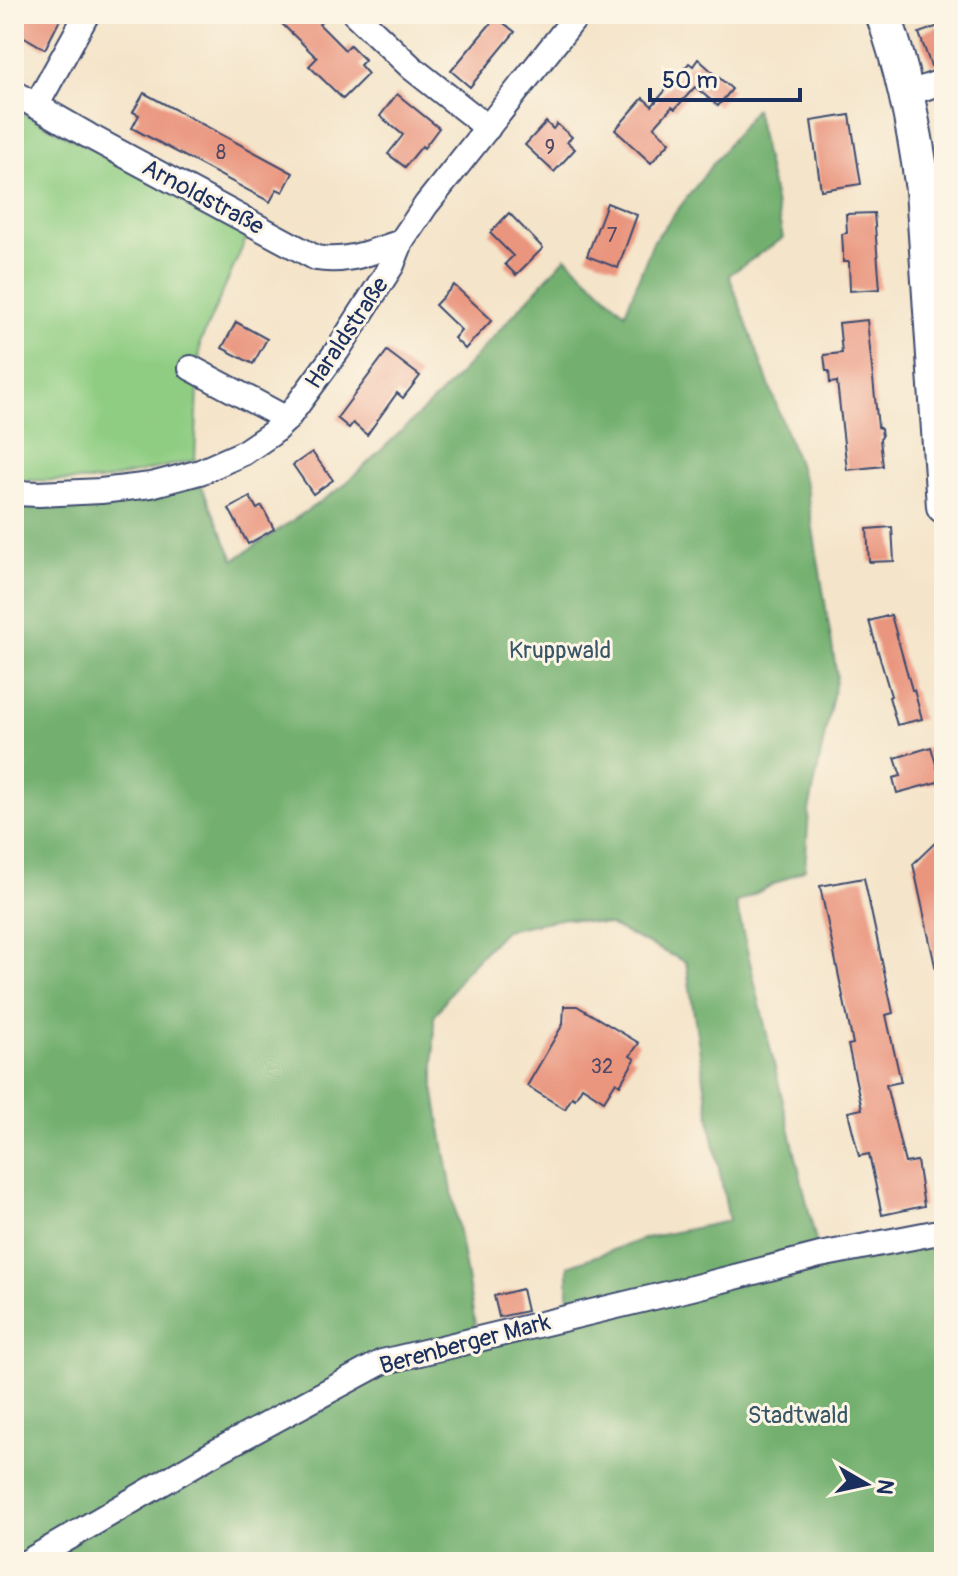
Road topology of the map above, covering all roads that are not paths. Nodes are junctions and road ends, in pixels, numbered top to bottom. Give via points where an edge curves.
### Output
1 (87, 14) edge
2 (355, 14) edge
3 (578, 14) edge
4 (883, 14) edge
5 (944, 81) edge
6 (14, 93) edge
7 (907, 94) junction
8 (36, 106) junction
9 (488, 128) junction
10 (401, 242) junction
11 (191, 368) dead end
12 (941, 410) edge
13 (287, 419) junction
14 (14, 493) edge
15 (944, 506) edge
16 (944, 1231) edge
17 (27, 1562) edge

1 - 8 street
2 - 9 street
3 - 9 street, Haraldstraße
4 - 7 main road
5 - 7 street
6 - 8 street, Arnoldstraße
7 - 12 main road via 923,190
8 - 10 street, Arnoldstraße via 316,258 348,259
9 - 10 street, Haraldstraße
10 - 13 street, Haraldstraße via 362,314
11 - 13 street
12 - 15 main road
13 - 14 street, Haraldstraße via 243,453 200,472 101,491
16 - 17 street, Berenberger Mark via 820,1255 382,1362

